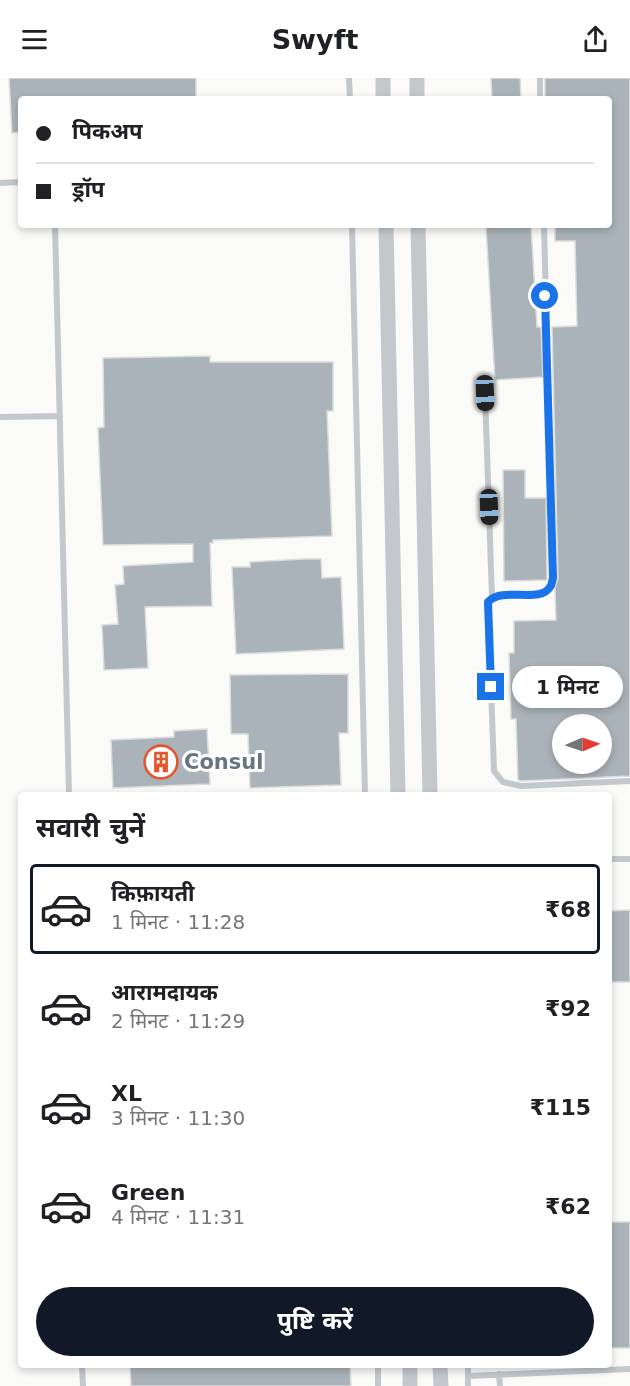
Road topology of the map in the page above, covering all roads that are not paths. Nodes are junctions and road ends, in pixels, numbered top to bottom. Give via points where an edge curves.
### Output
1 (349, 78) edge
2 (383, 78) edge
3 (417, 78) edge
4 (540, 78) edge
5 (350, 96) edge
6 (383, 96) edge
7 (417, 96) edge
8 (540, 96) edge
9 (18, 182) edge
10 (0, 183) edge
11 (56, 228) edge
12 (352, 228) edge
13 (386, 228) edge
14 (418, 228) edge
15 (544, 228) edge
16 (485, 393) dead end
17 (60, 416) junction
18 (0, 417) edge
19 (492, 598) junction
20 (630, 781) edge
21 (69, 792) edge
22 (365, 792) edge
23 (398, 792) edge
24 (430, 792) edge
25 (612, 859) edge
26 (630, 859) edge
27 (82, 1368) edge
28 (378, 1368) edge
29 (410, 1368) edge
30 (440, 1368) edge
31 (468, 1368) edge
32 (630, 1369) edge
33 (499, 1374) junction
34 (468, 1376) junction
35 (83, 1386) edge
36 (378, 1386) edge
37 (411, 1386) edge
38 (441, 1386) edge
39 (468, 1386) edge
40 (500, 1386) edge

1 - 5 lane
2 - 6 street
3 - 7 street
4 - 8 lane
9 - 10 lane
11 - 17 lane
12 - 22 lane
13 - 23 street
14 - 24 street
15 - 19 lane via 553,578 550,588 542,594
16 - 19 lane
17 - 18 lane
17 - 21 lane
19 - 20 lane via 488,602 494,771 503,782 521,786
25 - 26 lane
27 - 35 lane
28 - 36 lane
29 - 37 street
30 - 38 street
31 - 34 lane
32 - 33 lane
33 - 34 lane
33 - 40 lane
34 - 39 lane

